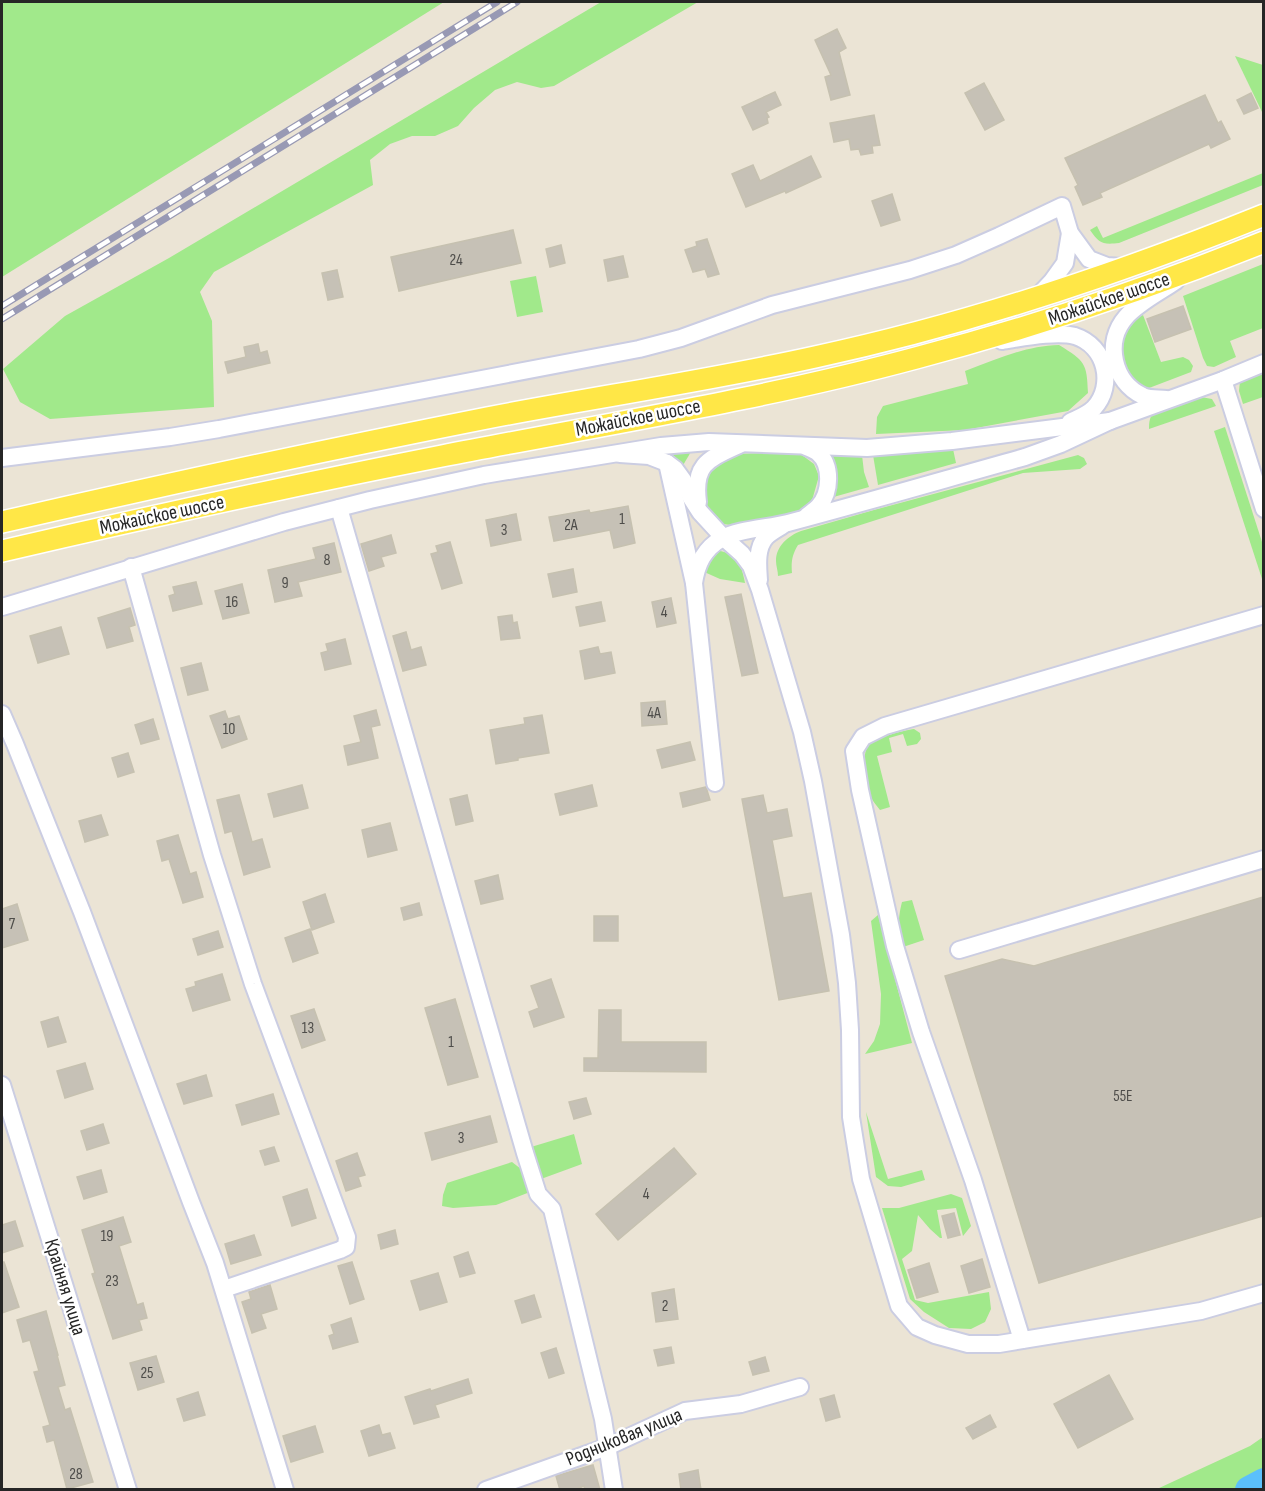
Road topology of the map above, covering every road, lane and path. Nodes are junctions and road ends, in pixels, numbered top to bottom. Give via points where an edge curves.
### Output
1 (1263, 215) edge
2 (1070, 233) junction
3 (1263, 242) edge
4 (1127, 267) junction
5 (1188, 273) junction
6 (1036, 297) junction
7 (965, 345) junction
8 (1263, 363) edge
9 (1223, 380) junction
10 (1170, 399) junction
11 (1110, 421) junction
12 (1056, 429) junction
13 (745, 443) junction
14 (803, 445) junction
15 (620, 454) junction
16 (2, 458) edge
17 (667, 463) junction
18 (339, 508) junction
19 (1263, 509) edge
20 (700, 512) junction
21 (804, 518) junction
22 (2, 522) edge
23 (786, 524) junction
24 (723, 537) junction
25 (2, 551) edge
26 (131, 567) junction
27 (694, 583) junction
28 (760, 590) junction
29 (2, 607) edge
30 (1263, 615) edge
31 (2, 714) edge
32 (716, 783) dead end
33 (1263, 859) edge
34 (959, 950) dead end
35 (2, 1085) edge
36 (224, 1289) junction
37 (1263, 1293) edge
38 (1023, 1340) junction
39 (800, 1387) dead end
40 (607, 1447) junction
41 (128, 1490) edge
42 (285, 1490) edge
43 (486, 1490) edge
44 (614, 1490) edge

1 - 4 main road, Можайское шоссе
2 - 4 street via 1089,259 1107,266
2 - 6 street via 1065,263
2 - 16 street via 1062,206 956,255 772,304 681,338 639,349 219,429
3 - 5 main road, Можайское шоссе
4 - 6 main road, Можайское шоссе
5 - 7 main road, Можайское шоссе
5 - 10 street via 1126,317 1113,350 1126,384 1146,397
6 - 22 main road, Можайское шоссе via 909,335 817,357 305,455
7 - 12 street via 1057,334 1078,337 1095,349 1105,368 1101,399 1086,414
7 - 25 main road, Можайское шоссе via 741,399 184,509
8 - 9 street
9 - 10 street
9 - 19 street
10 - 11 street
11 - 12 street
11 - 21 street via 1025,457
12 - 14 street via 867,448
13 - 14 street
13 - 15 street via 661,446
13 - 20 street via 706,463 698,474
14 - 21 street via 823,460 828,482 820,506
15 - 17 street via 649,456
15 - 18 street via 484,475
17 - 20 street via 683,480
17 - 27 street
18 - 26 street
18 - 40 street via 525,1153 538,1194 552,1209
20 - 24 street
21 - 23 street
23 - 24 street
23 - 28 street via 765,538 757,564
24 - 27 street via 703,554
24 - 28 street via 751,566
26 - 29 street
26 - 36 street via 212,855 253,984 347,1238 346,1247 340,1250
27 - 32 street
28 - 38 street via 813,780 847,983 851,1117 861,1179 899,1306 917,1327 947,1339 968,1344
30 - 38 street via 885,726 863,737 854,751 896,946
31 - 36 street via 82,912
33 - 34 street
35 - 41 street, Крайняя улица
36 - 42 street
37 - 38 street via 1201,1311
39 - 40 street, Родниковая улица via 741,1404 685,1411
40 - 43 street, Родниковая улица
40 - 44 street

